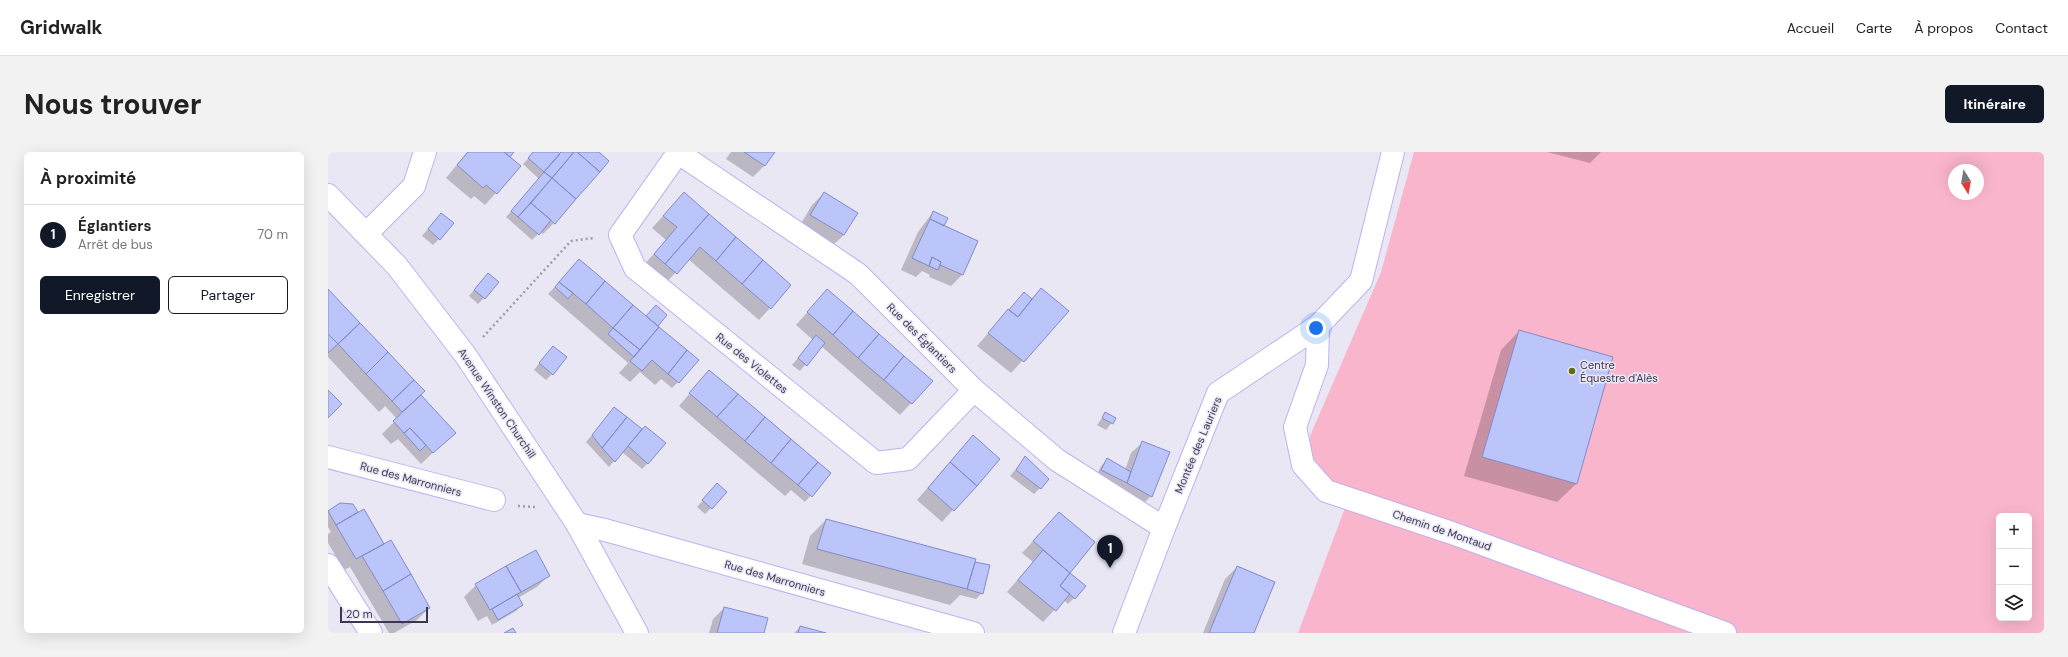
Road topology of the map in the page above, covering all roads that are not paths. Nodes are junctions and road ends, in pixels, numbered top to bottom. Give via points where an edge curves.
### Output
1 (425, 152) edge
2 (678, 152) edge
3 (1393, 152) edge
4 (328, 195) edge
5 (367, 233) junction
6 (1318, 326) junction
7 (974, 390) junction
8 (328, 457) edge
9 (494, 500) dead end
10 (577, 524) junction
11 (1164, 528) junction
12 (328, 565) edge
13 (371, 633) edge
14 (637, 633) edge
15 (973, 633) edge
16 (1124, 633) edge
17 (1725, 633) edge

1 - 5 street via 414,186
2 - 7 street, Rue des Églantiers via 858,274
2 - 7 street, Rue des Violettes via 620,235 635,268 876,463 908,459
3 - 6 street, Montée des Lauriers via 1361,281
4 - 5 street, Avenue Winston Churchill
5 - 10 street, Avenue Winston Churchill via 397,266 466,356
6 - 11 street, Montée des Lauriers via 1218,393
6 - 17 street, Chemin de Montaud via 1317,365 1295,427 1303,465 1326,490 1452,533
7 - 11 street, Rue des Églantiers via 1057,460
8 - 9 street, Rue des Marronniers
10 - 14 street, Avenue Winston Churchill
10 - 15 street, Rue des Marronniers
11 - 16 street, Montée des Lauriers
12 - 13 street

